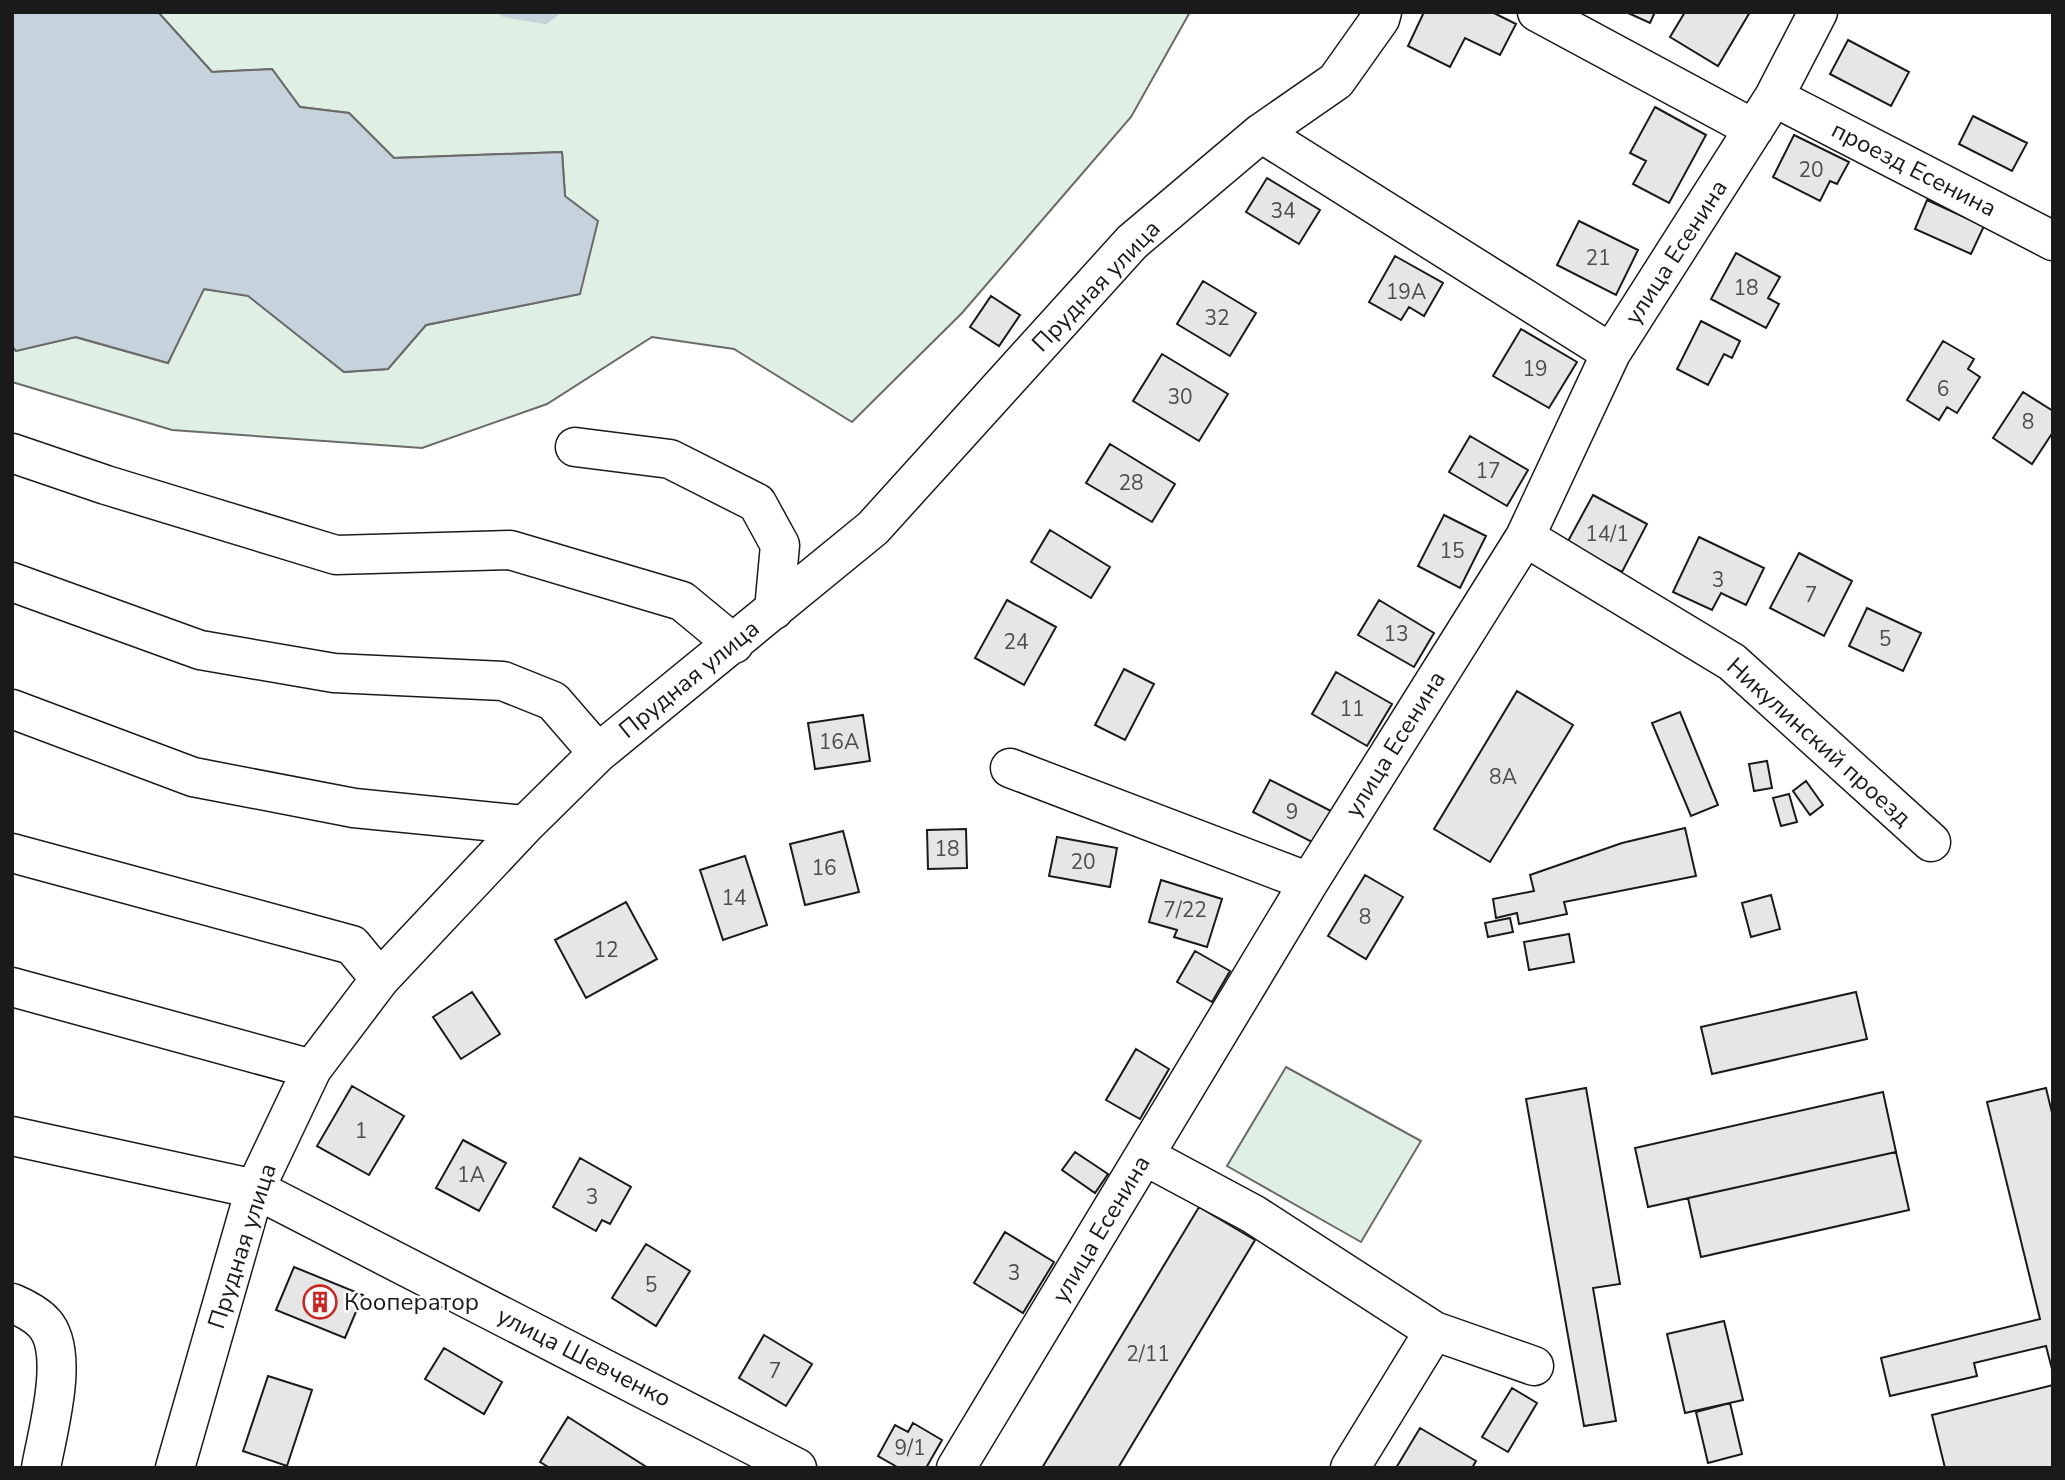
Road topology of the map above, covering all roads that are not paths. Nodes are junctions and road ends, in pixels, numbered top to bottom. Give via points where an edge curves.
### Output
1 (1382, 12) edge
2 (1537, 12) edge
3 (1818, 12) edge
4 (1774, 97) junction
5 (1754, 129) junction
6 (1261, 133) junction
7 (2053, 241) edge
8 (1611, 353) junction
9 (575, 447) dead end
10 (12, 453) edge
11 (1525, 537) junction
12 (12, 582) edge
13 (774, 611) junction
14 (734, 644) junction
15 (12, 709) edge
16 (598, 753) junction
17 (1010, 768) dead end
18 (525, 825) junction
19 (1931, 842) dead end
20 (12, 853) edge
21 (1309, 882) junction
22 (380, 979) junction
23 (12, 987) edge
24 (312, 1069) junction
25 (12, 1136) edge
26 (1145, 1156) junction
27 (256, 1189) junction
28 (12, 1303) edge
29 (1434, 1331) junction
30 (1534, 1366) dead end
31 (41, 1468) edge
32 (175, 1468) edge
33 (797, 1468) edge
34 (956, 1468) edge
35 (1350, 1468) edge

1 - 6 street, Прудная улица via 1336,81
2 - 5 street
3 - 4 street, улица Есенина
4 - 5 street, улица Есенина
4 - 7 street, проезд Есенина
5 - 8 street, улица Есенина
6 - 8 street
6 - 13 street, Прудная улица via 1132,242 873,528
8 - 11 street, улица Есенина
9 - 13 street via 670,459 757,503 780,545
10 - 14 street via 337,555 510,550 682,601
11 - 19 street, Никулинский проезд via 1732,662
11 - 21 street, улица Есенина
12 - 16 street via 200,650 334,673 503,681 554,701
13 - 14 street, Прудная улица
14 - 16 street, Прудная улица
15 - 18 street via 193,777 354,808
16 - 18 street, Прудная улица
17 - 21 street
18 - 22 street, Прудная улица
20 - 22 street via 352,945
21 - 26 street, улица Есенина
22 - 24 street, Прудная улица
23 - 24 street
24 - 27 street, Прудная улица
25 - 27 street, улица Шевченко
26 - 29 street via 1253,1214
26 - 34 street, улица Есенина
27 - 32 street, Прудная улица
27 - 33 street, улица Шевченко
28 - 31 street via 46,1325 53,1341 57,1394
29 - 30 street
29 - 35 street

